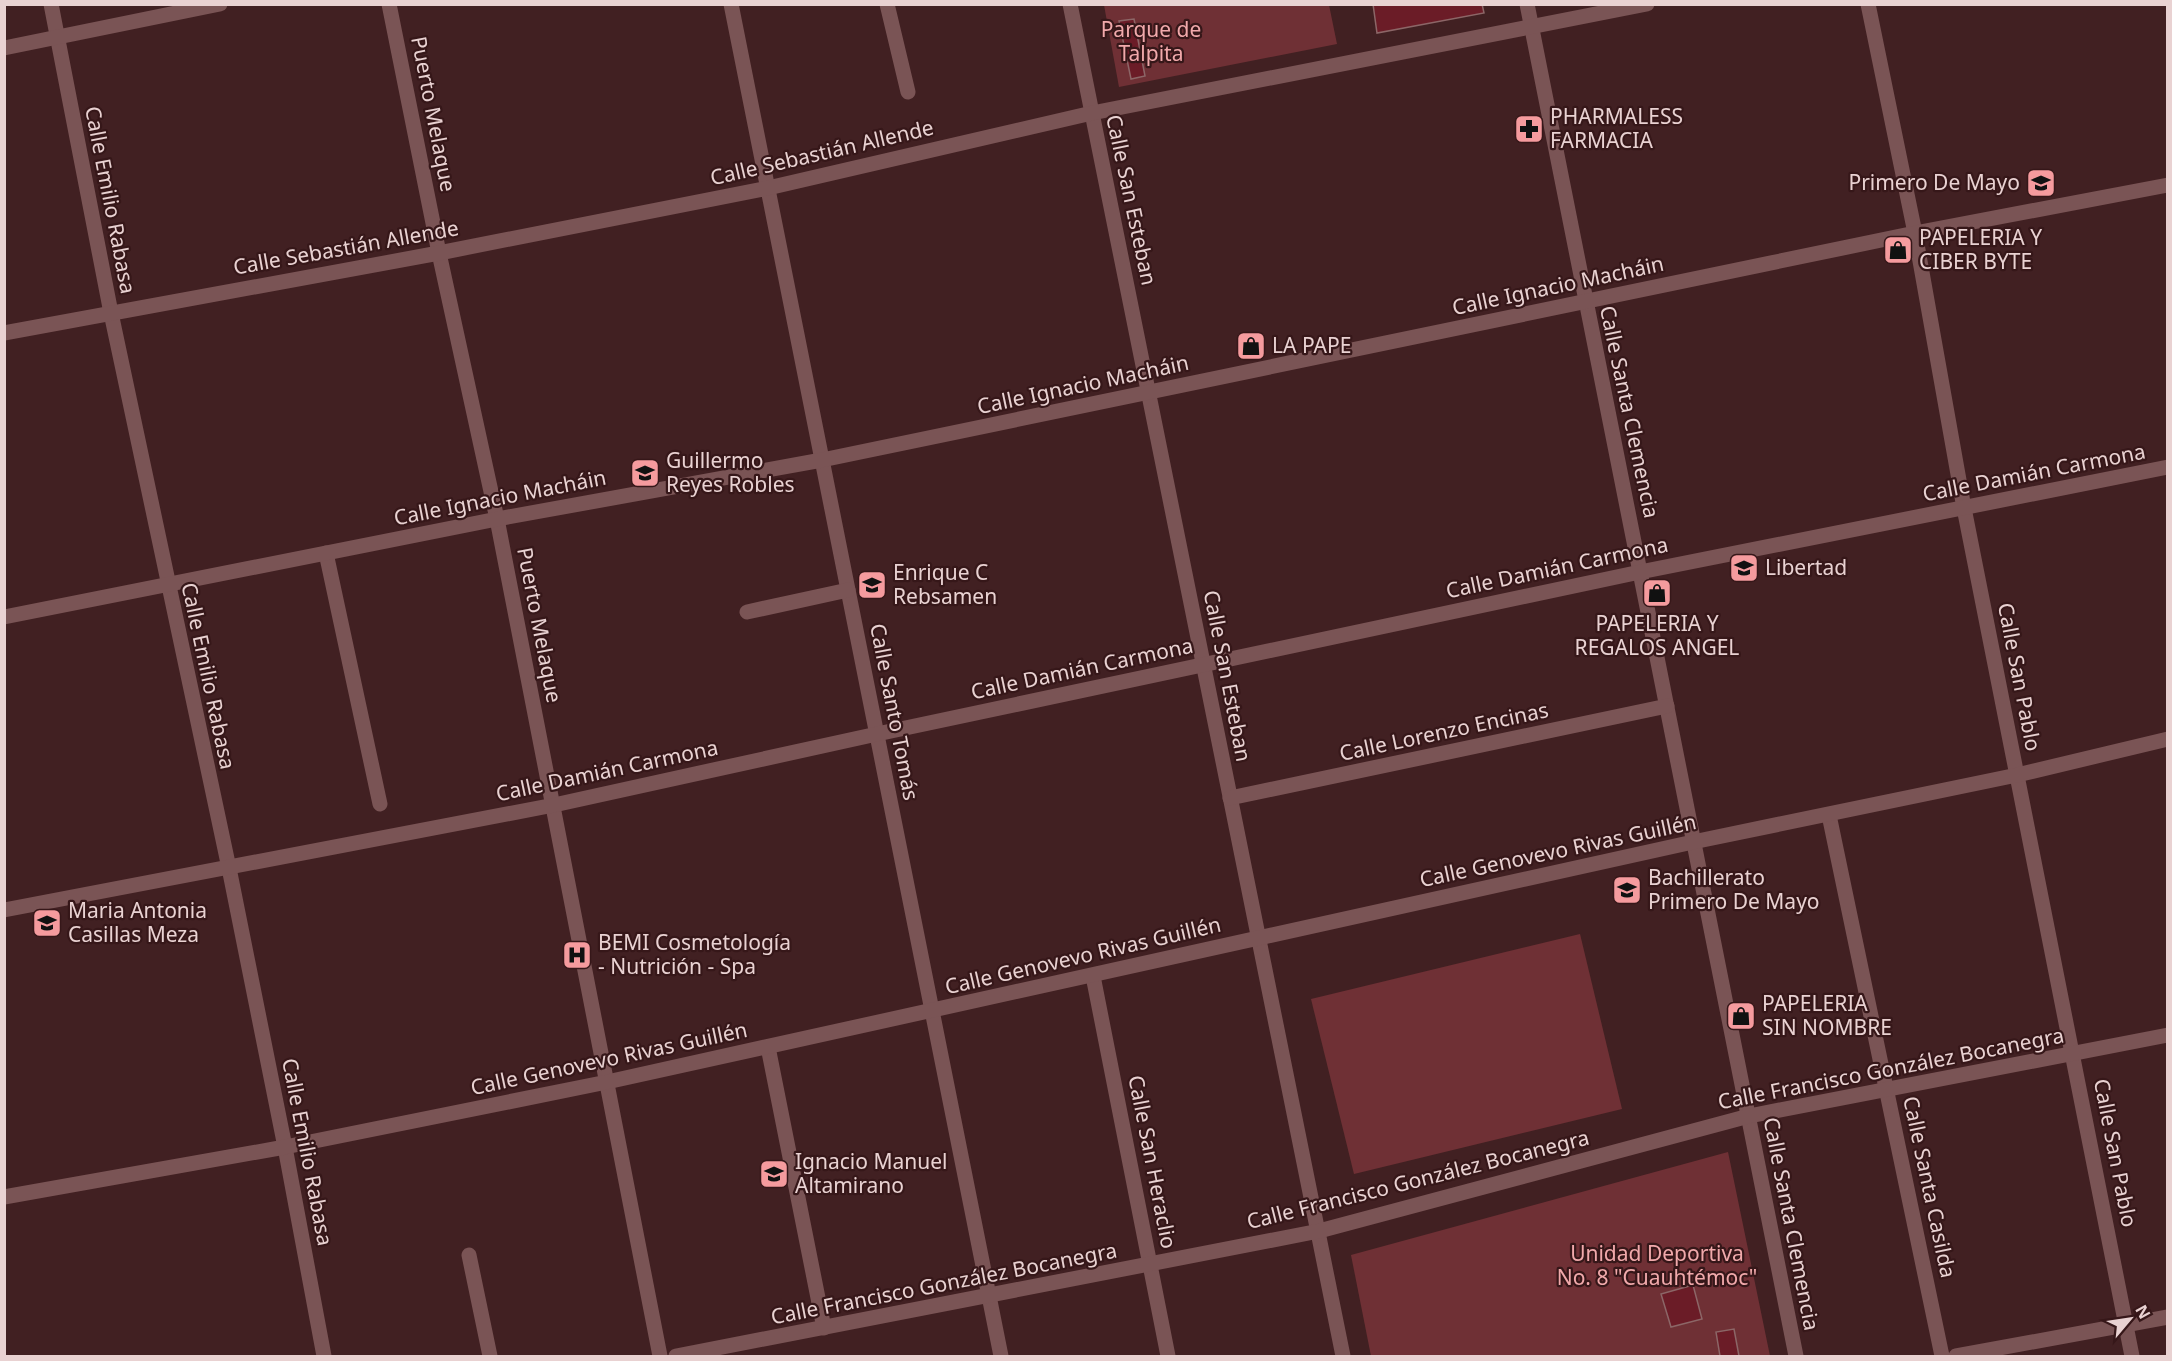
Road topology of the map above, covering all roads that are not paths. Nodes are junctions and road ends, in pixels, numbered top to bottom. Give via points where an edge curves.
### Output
1 (51, 4) edge
2 (220, 4) edge
3 (389, 4) edge
4 (731, 4) edge
5 (887, 4) edge
6 (1070, 4) edge
7 (1527, 4) edge
8 (1647, 4) edge
9 (1868, 4) edge
10 (1532, 27) junction
11 (57, 38) junction
12 (4, 48) edge
13 (908, 92) dead end
14 (1092, 113) junction
15 (2168, 185) edge
16 (768, 188) junction
17 (1915, 233) junction
18 (440, 253) junction
19 (1585, 301) junction
20 (111, 313) junction
21 (4, 333) edge
22 (1149, 393) junction
23 (822, 460) junction
24 (2168, 467) edge
25 (1964, 508) junction
26 (497, 519) junction
27 (326, 553) junction
28 (1640, 572) junction
29 (167, 585) junction
30 (848, 590) junction
31 (747, 612) dead end
32 (4, 617) edge
33 (1203, 664) junction
34 (1667, 706) junction
35 (877, 734) junction
36 (2168, 739) edge
37 (2017, 775) junction
38 (1230, 798) junction
39 (380, 804) dead end
40 (554, 805) junction
41 (1829, 815) junction
42 (1693, 842) junction
43 (229, 868) junction
44 (4, 910) edge
45 (1258, 938) junction
46 (1093, 976) junction
47 (932, 1012) junction
48 (2168, 1035) edge
49 (768, 1047) junction
50 (2074, 1054) junction
51 (607, 1082) junction
52 (1887, 1089) junction
53 (1749, 1116) junction
54 (285, 1147) junction
55 (4, 1197) edge
56 (1319, 1231) junction
57 (469, 1255) dead end
58 (1151, 1265) junction
59 (989, 1296) junction
60 (2168, 1317) edge
61 (2126, 1325) junction
62 (824, 1328) junction
63 (324, 1356) edge
64 (490, 1356) edge
65 (660, 1356) edge
66 (676, 1356) edge
67 (1001, 1356) edge
68 (1168, 1356) edge
69 (1343, 1356) edge
70 (1796, 1356) edge
71 (1942, 1356) edge
72 (1956, 1356) edge
73 (2133, 1356) edge

1 - 11 street, Calle Emilio Rabasa
2 - 11 street
3 - 18 street, Puerto Melaque
4 - 16 street, Calle Santo Tomás
5 - 13 street
6 - 14 street, Calle San Esteban
7 - 10 street, Calle Santa Clemencia
8 - 10 street, Calle Sebastián Allende
9 - 17 street, Calle San Pablo
10 - 14 street, Calle Sebastián Allende
10 - 19 street, Calle Santa Clemencia
11 - 12 street
11 - 20 street, Calle Emilio Rabasa
14 - 16 street, Calle Sebastián Allende
14 - 22 street, Calle San Esteban
15 - 17 street, Calle Ignacio Macháin
16 - 18 street, Calle Sebastián Allende
16 - 23 street, Calle Santo Tomás
17 - 19 street, Calle Ignacio Macháin
17 - 25 street, Calle San Pablo
18 - 20 street, Calle Sebastián Allende
18 - 26 street, Puerto Melaque
19 - 22 street, Calle Ignacio Macháin
19 - 28 street, Calle Santa Clemencia
20 - 21 street, Calle Sebastián Allende
20 - 29 street, Calle Emilio Rabasa
22 - 23 street, Calle Ignacio Macháin
22 - 33 street, Calle San Esteban
23 - 26 street, Calle Ignacio Macháin
23 - 30 street, Calle Santo Tomás
24 - 25 street, Calle Damián Carmona
25 - 28 street, Calle Damián Carmona
25 - 37 street, Calle San Pablo
26 - 27 street, Calle Ignacio Macháin
26 - 40 street, Puerto Melaque
27 - 29 street, Calle Ignacio Macháin
27 - 39 street
28 - 33 street, Calle Damián Carmona
28 - 34 street, Calle Santa Clemencia
29 - 32 street, Calle Ignacio Macháin
29 - 43 street, Calle Emilio Rabasa
30 - 31 street
30 - 35 street, Calle Santo Tomás
33 - 35 street, Calle Damián Carmona
33 - 38 street, Calle San Esteban
34 - 38 street, Calle Lorenzo Encinas
34 - 42 street, Calle Santa Clemencia
35 - 40 street, Calle Damián Carmona
35 - 47 street, Calle Santo Tomás
36 - 37 street, Calle Genovevo Rivas Guillén
37 - 41 street, Calle Genovevo Rivas Guillén
37 - 50 street, Calle San Pablo
38 - 45 street, Calle San Esteban
40 - 43 street, Calle Damián Carmona
40 - 51 street, Puerto Melaque
41 - 42 street, Calle Genovevo Rivas Guillén
41 - 52 street, Calle Santa Casilda
42 - 45 street, Calle Genovevo Rivas Guillén
42 - 53 street, Calle Santa Clemencia
43 - 44 street, Calle Damián Carmona
43 - 54 street, Calle Emilio Rabasa
45 - 46 street, Calle Genovevo Rivas Guillén
45 - 56 street, Calle San Esteban
46 - 47 street, Calle Genovevo Rivas Guillén
46 - 58 street, Calle San Heraclio
47 - 49 street, Calle Genovevo Rivas Guillén
47 - 59 street, Calle Santo Tomás
48 - 50 street, Calle Francisco González Bocanegra
49 - 51 street, Calle Genovevo Rivas Guillén
49 - 62 street
50 - 52 street, Calle Francisco González Bocanegra
50 - 61 street, Calle San Pablo
51 - 54 street, Calle Genovevo Rivas Guillén
51 - 65 street, Puerto Melaque
52 - 53 street, Calle Francisco González Bocanegra
52 - 71 street, Calle Santa Casilda
53 - 56 street, Calle Francisco González Bocanegra
53 - 70 street, Calle Santa Clemencia
54 - 55 street, Calle Genovevo Rivas Guillén
54 - 63 street, Calle Emilio Rabasa
56 - 58 street, Calle Francisco González Bocanegra
56 - 69 street, Calle San Esteban
57 - 64 street
58 - 59 street, Calle Francisco González Bocanegra
58 - 68 street, Calle San Heraclio
59 - 62 street, Calle Francisco González Bocanegra
59 - 67 street, Calle Santo Tomás
60 - 61 street
61 - 72 street
61 - 73 street, Calle San Pablo
62 - 66 street, Calle Francisco González Bocanegra

